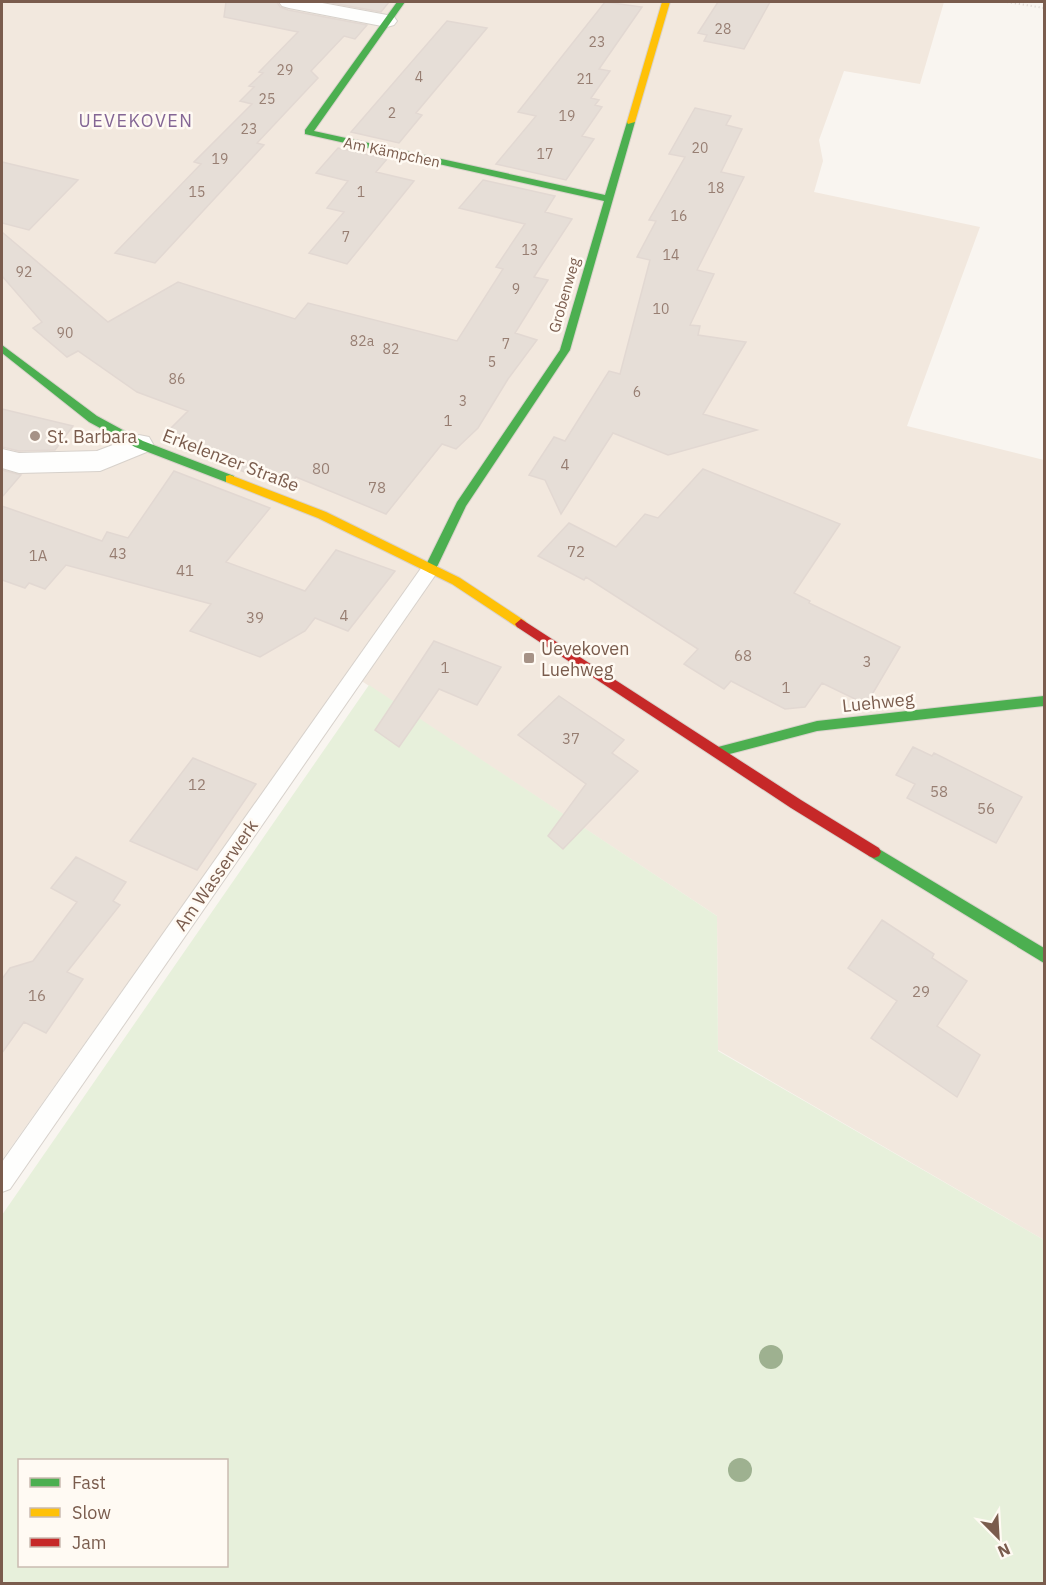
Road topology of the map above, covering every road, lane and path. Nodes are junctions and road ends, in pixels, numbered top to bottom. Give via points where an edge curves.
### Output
1 (289, 2) edge
2 (401, 2) edge
3 (666, 2) edge
4 (1007, 2) edge
5 (1044, 8) edge
6 (387, 21) junction
7 (609, 199) junction
8 (2, 348) edge
9 (139, 444) junction
10 (2, 459) edge
11 (430, 569) junction
12 (1044, 702) edge
13 (718, 752) junction
14 (1044, 956) edge
15 (2, 1181) edge

1 - 6 street
2 - 6 street, Am Kämpchen
3 - 7 street, Grobenweg
4 - 5 path
6 - 7 street, Am Kämpchen via 308,132
7 - 11 street, Grobenweg via 565,350 461,505
8 - 9 street, Erkelenzer Straße via 93,419
9 - 10 street via 100,461 19,463
9 - 11 street, Erkelenzer Straße via 322,515
11 - 13 street, Erkelenzer Straße via 456,581
11 - 15 lane, Am Wasserwerk
12 - 13 street, Luehweg via 817,726
13 - 14 street, Erkelenzer Straße via 795,804

